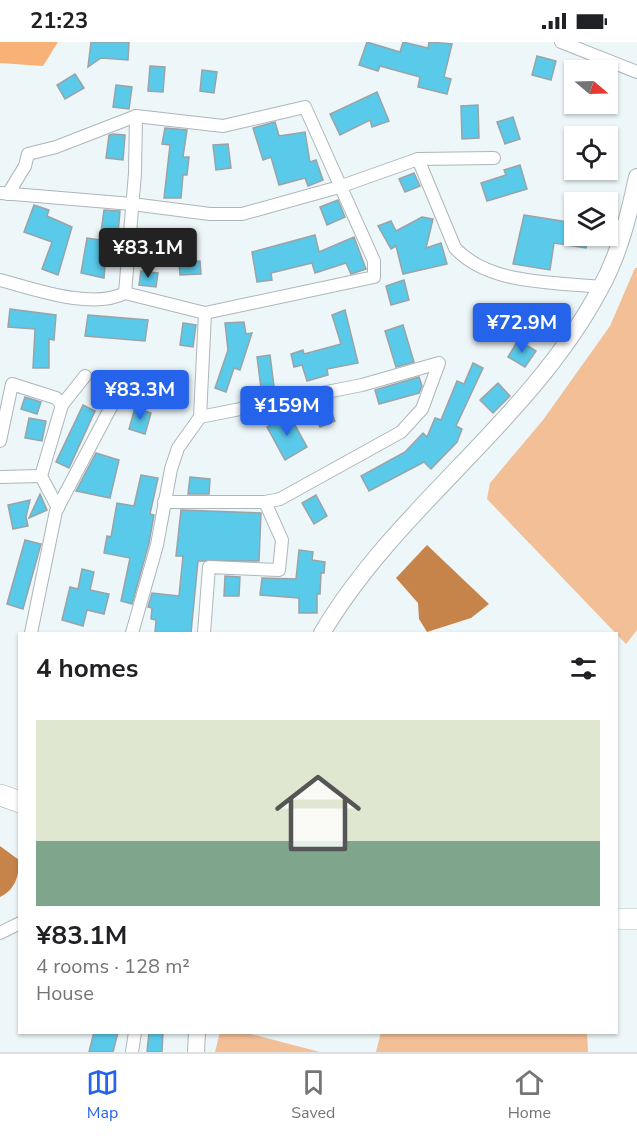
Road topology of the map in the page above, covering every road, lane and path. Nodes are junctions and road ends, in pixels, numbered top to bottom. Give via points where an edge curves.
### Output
1 (561, 42) edge
2 (637, 72) edge
3 (136, 116) junction
4 (494, 158) dead end
5 (418, 159) junction
6 (637, 177) edge
7 (339, 187) junction
8 (4, 193) edge
9 (132, 204) junction
10 (0, 280) edge
11 (601, 287) junction
12 (125, 293) junction
13 (206, 314) junction
14 (85, 376) dead end
15 (62, 405) junction
16 (112, 405) dead end
17 (200, 417) junction
18 (0, 441) edge
19 (41, 476) junction
20 (0, 477) edge
21 (164, 502) junction
22 (266, 502) junction
23 (58, 508) junction
24 (31, 632) edge
25 (132, 632) edge
26 (204, 632) edge
27 (323, 632) edge
28 (0, 795) edge
29 (18, 801) edge
30 (637, 919) edge
31 (618, 920) edge
32 (18, 924) edge
33 (0, 933) edge
34 (135, 1034) edge
35 (196, 1034) edge
36 (132, 1052) edge
37 (196, 1052) edge

1 - 2 street
3 - 7 street via 223,126 305,107
3 - 8 street via 28,154 25,166
3 - 9 street
4 - 5 street
5 - 7 street
5 - 11 street via 454,248 465,259 512,277
6 - 11 street via 629,215
7 - 9 street via 242,214
7 - 13 street via 374,261 375,277
8 - 9 street
9 - 12 street
10 - 12 street via 65,297 112,299
11 - 27 street via 571,338 533,389 394,537
12 - 13 street
13 - 17 street
14 - 15 street
15 - 18 street via 56,398 12,384
15 - 19 street
16 - 23 street
17 - 21 street via 178,448
17 - 22 street via 363,385 439,363 422,409 402,432 280,499
19 - 20 street
19 - 23 street
21 - 22 street
21 - 25 street via 157,545
22 - 26 street via 282,540 279,570 209,567
23 - 24 street
28 - 29 highway
30 - 31 highway
32 - 33 street
34 - 36 street
35 - 37 street

